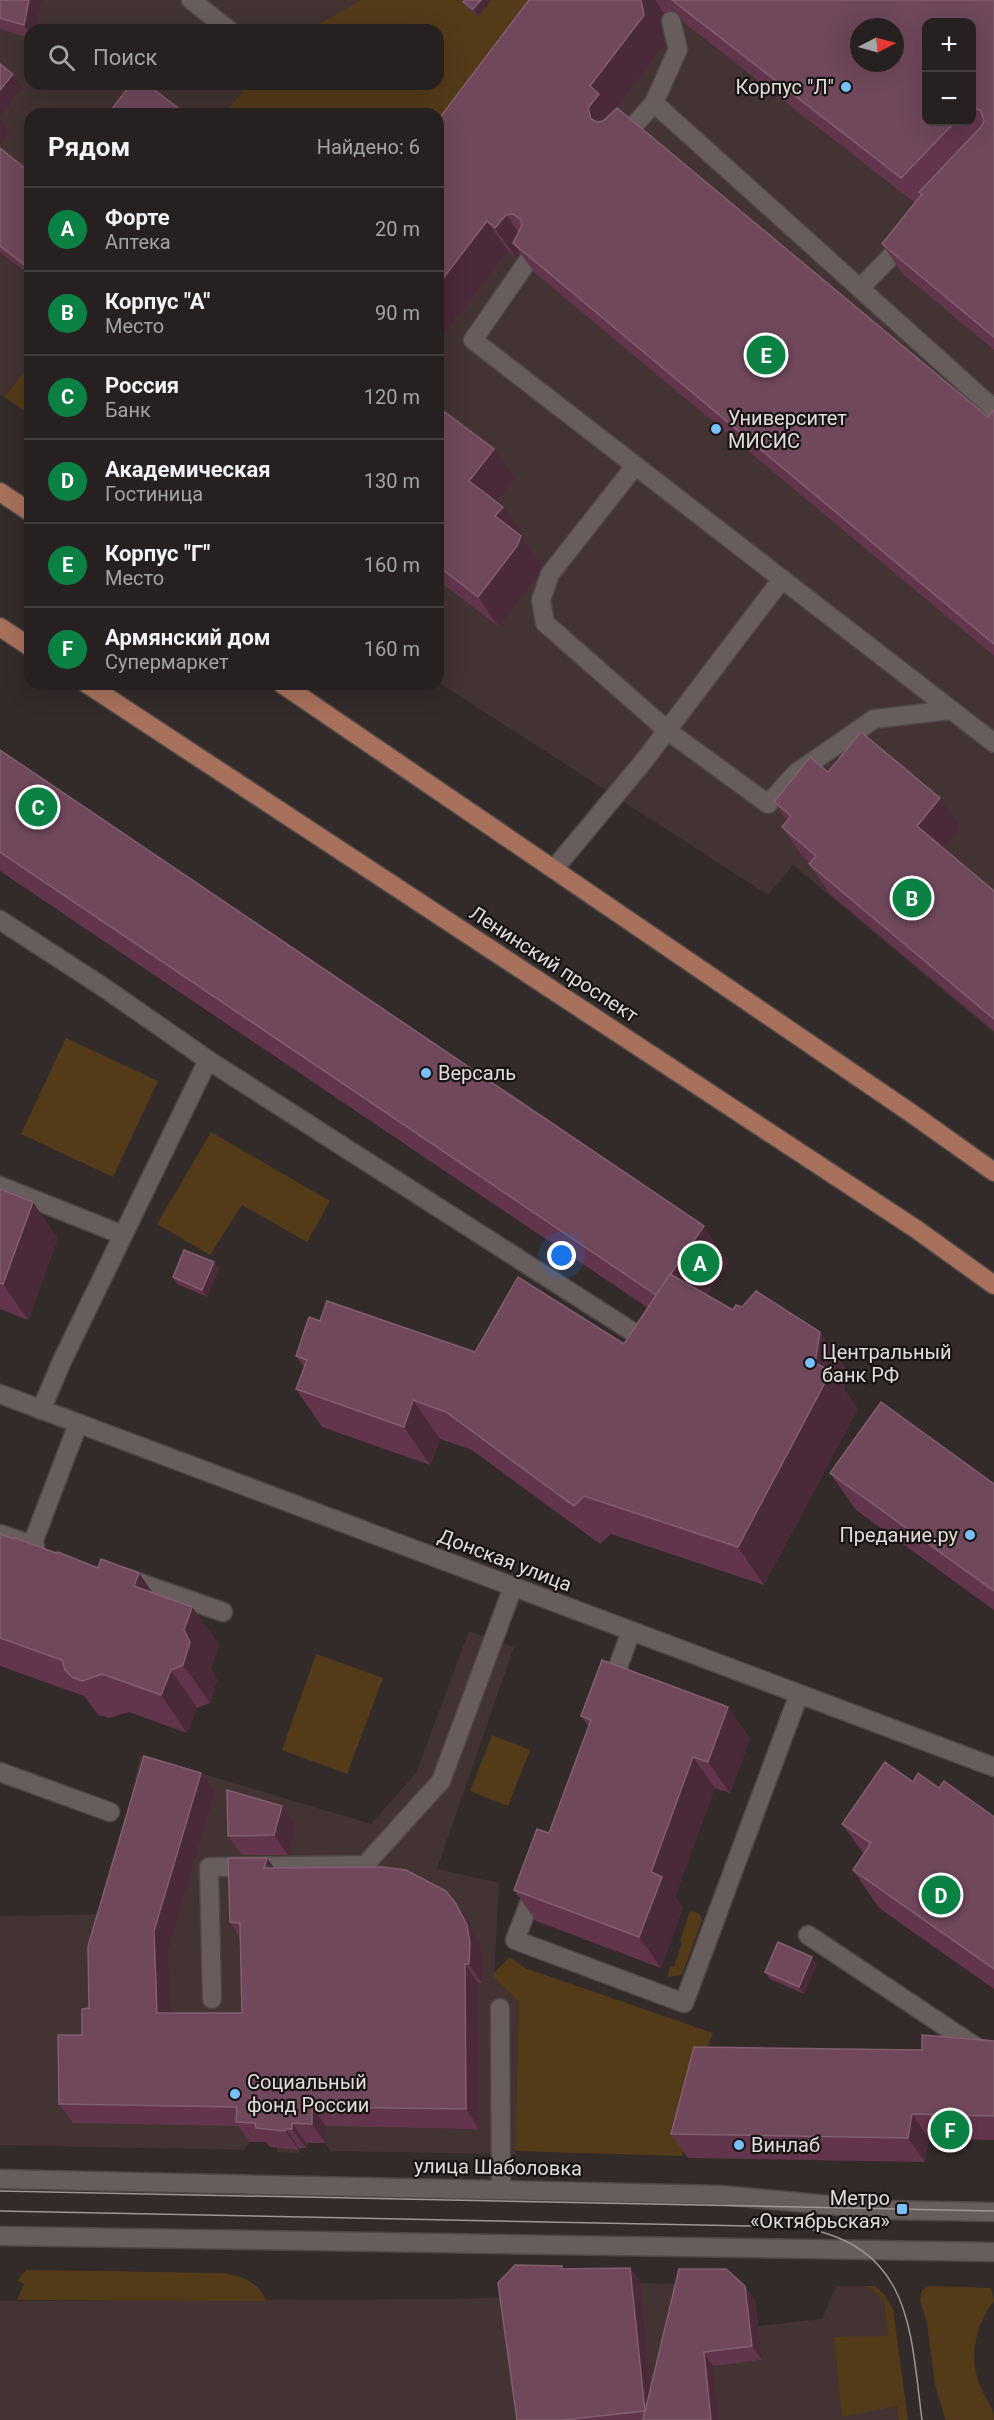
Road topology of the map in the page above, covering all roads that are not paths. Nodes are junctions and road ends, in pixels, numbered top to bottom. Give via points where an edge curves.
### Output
1 (191, 0) edge
2 (671, 21) edge
3 (221, 24) edge
4 (654, 103) junction
5 (620, 141) edge
6 (915, 231) edge
7 (532, 255) edge
8 (860, 288) junction
9 (994, 409) edge
10 (634, 466) junction
11 (0, 492) edge
12 (24, 508) edge
13 (782, 579) junction
14 (0, 627) edge
15 (24, 643) edge
16 (96, 690) edge
17 (291, 690) edge
18 (951, 710) junction
19 (668, 731) junction
20 (994, 743) edge
21 (554, 869) junction
22 (0, 920) edge
23 (208, 1060) junction
24 (994, 1172) edge
25 (0, 1186) edge
26 (123, 1235) junction
27 (994, 1285) edge
28 (650, 1343) edge
29 (0, 1394) edge
30 (41, 1410) junction
31 (78, 1424) junction
32 (0, 1534) edge
33 (32, 1545) junction
34 (55, 1553) edge
35 (111, 1573) edge
36 (513, 1587) junction
37 (223, 1612) dead end
38 (631, 1631) junction
39 (799, 1694) junction
40 (603, 1708) edge
41 (994, 1767) edge
42 (0, 1772) edge
43 (110, 1812) dead end
44 (540, 1874) edge
45 (808, 1935) dead end
46 (212, 1999) dead end
47 (500, 2008) dead end
48 (994, 2051) edge
49 (0, 2179) edge
50 (501, 2190) junction
51 (994, 2212) edge
52 (0, 2236) edge
53 (994, 2252) edge

1 - 3 main road
2 - 4 main road via 678,50
4 - 5 main road
4 - 8 main road
6 - 8 main road
7 - 10 main road via 473,340
8 - 9 main road
10 - 13 main road
10 - 19 main road via 550,574 541,600 545,623
11 - 12 main road
13 - 18 main road
13 - 19 main road
14 - 15 main road
16 - 27 main road, Ленинский проспект via 916,1229
17 - 21 main road
18 - 19 main road via 874,720 796,773 768,804
18 - 20 main road
19 - 21 main road
21 - 24 main road
22 - 23 main road
23 - 26 main road
23 - 28 main road
25 - 26 main road
26 - 30 main road
29 - 30 main road, Донская улица
30 - 31 main road, Донская улица
31 - 33 main road
31 - 36 main road, Донская улица
32 - 33 main road
33 - 34 main road
35 - 37 main road
36 - 38 main road, Донская улица
36 - 46 main road via 441,1780 365,1865 209,1867
38 - 39 main road, Донская улица
38 - 40 main road
39 - 41 main road, Донская улица
39 - 44 main road via 684,2003 515,1940
42 - 43 main road
45 - 48 main road via 979,2049
47 - 50 main road
49 - 50 main road, улица Шаболовка
50 - 51 main road, улица Шаболовка via 720,2195 884,2210
52 - 53 main road

